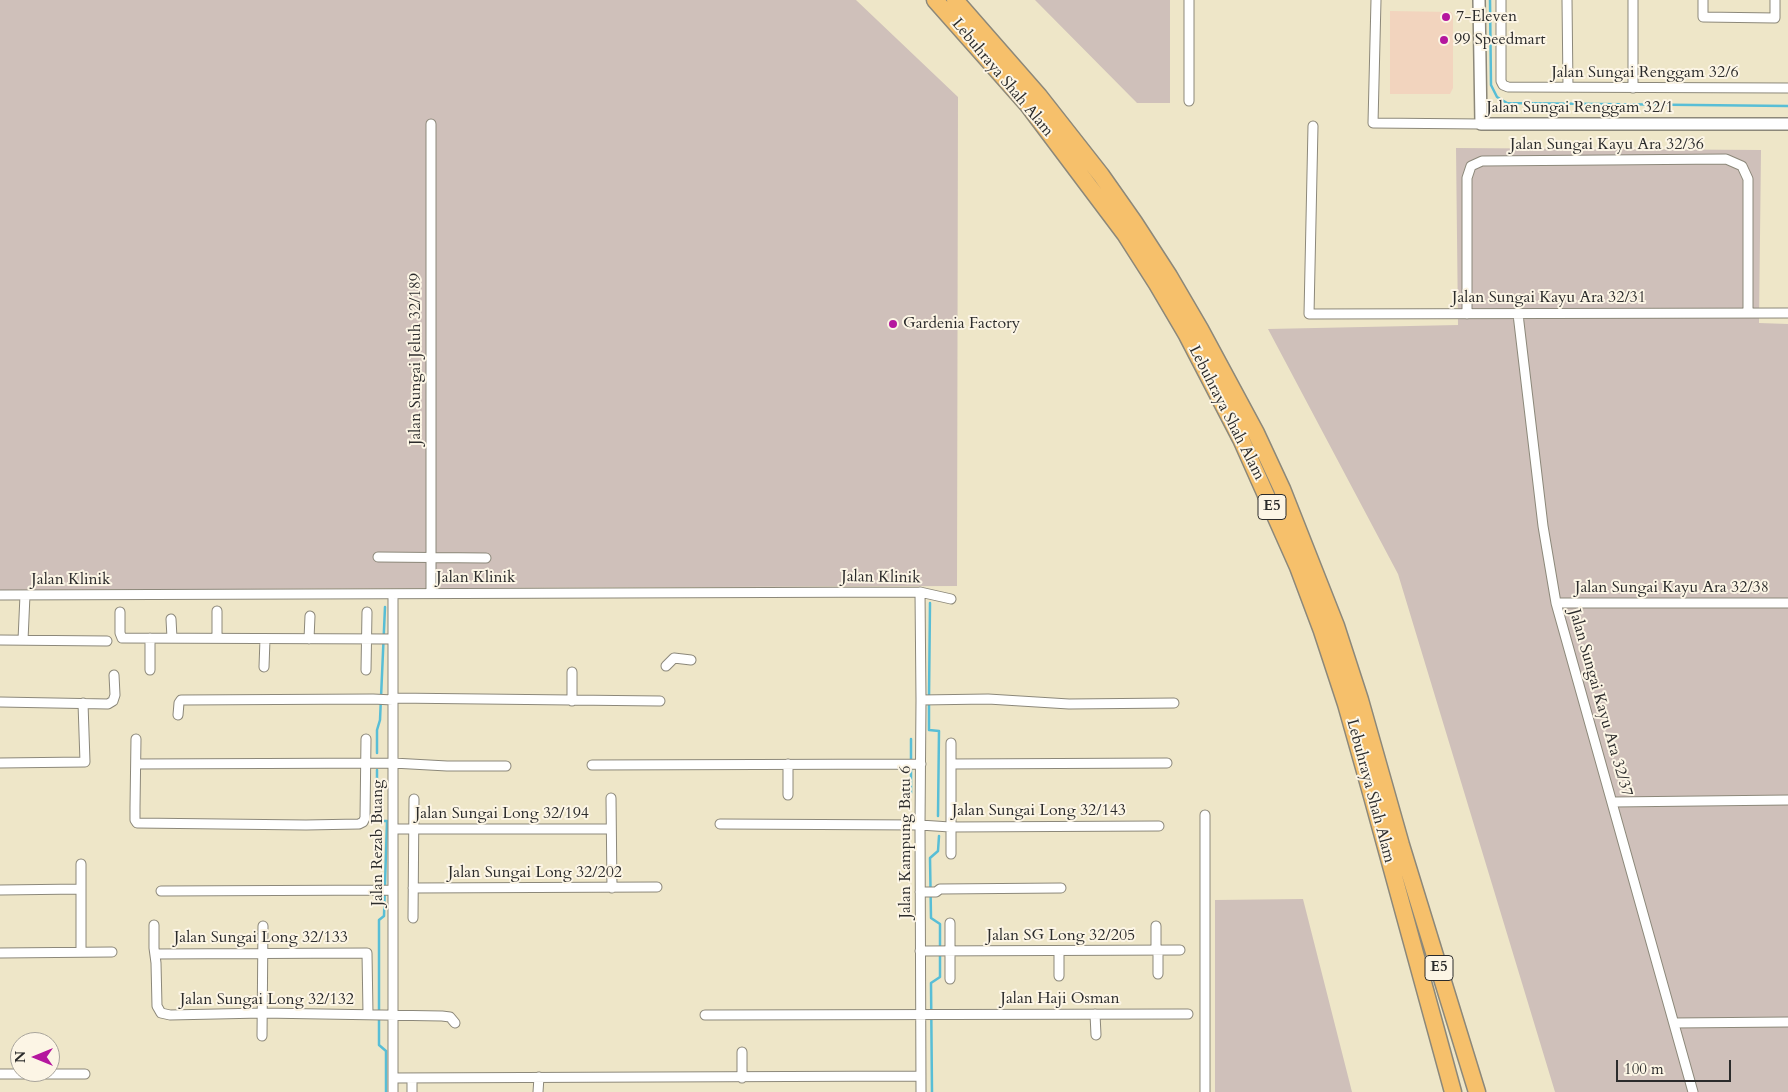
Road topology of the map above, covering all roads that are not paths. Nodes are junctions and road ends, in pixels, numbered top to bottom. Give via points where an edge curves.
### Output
1 (935, 0) edge
2 (955, 0) edge
3 (1189, 0) edge
4 (1376, 0) edge
5 (1479, 0) edge
6 (1501, 0) edge
7 (1567, 0) edge
8 (1633, 0) edge
9 (1703, 0) edge
10 (1775, 0) edge
11 (1568, 87) junction
12 (1633, 88) junction
13 (1788, 88) edge
14 (1189, 101) dead end
15 (431, 124) dead end
16 (1481, 124) junction
17 (1788, 124) edge
18 (1313, 126) dead end
19 (1748, 313) junction
20 (1788, 313) edge
21 (1468, 314) junction
22 (1518, 314) junction
23 (378, 557) dead end
24 (431, 558) junction
25 (486, 558) dead end
26 (920, 592) junction
27 (393, 594) junction
28 (431, 594) junction
29 (0, 595) edge
30 (24, 595) junction
31 (951, 599) dead end
32 (1788, 602) edge
33 (1556, 604) junction
34 (217, 611) dead end
35 (120, 612) dead end
36 (367, 612) dead end
37 (310, 616) dead end
38 (172, 619) dead end
39 (150, 638) junction
40 (172, 638) junction
41 (216, 638) junction
42 (265, 638) junction
43 (309, 638) junction
44 (380, 639) junction
45 (0, 640) edge
46 (23, 640) junction
47 (107, 642) dead end
48 (691, 660) dead end
49 (666, 666) dead end
50 (264, 668) dead end
51 (150, 670) dead end
52 (366, 670) dead end
53 (572, 672) dead end
54 (114, 675) dead end
55 (387, 699) junction
56 (922, 700) junction
57 (572, 701) junction
58 (660, 701) dead end
59 (0, 702) edge
60 (83, 703) junction
61 (1174, 703) dead end
62 (178, 715) dead end
63 (136, 739) dead end
64 (366, 739) dead end
65 (950, 743) dead end
66 (0, 763) edge
67 (393, 763) junction
68 (1167, 763) dead end
69 (136, 764) junction
70 (788, 764) junction
71 (915, 764) junction
72 (951, 764) junction
73 (365, 765) junction
74 (592, 765) dead end
75 (506, 766) dead end
76 (788, 795) dead end
77 (611, 798) dead end
78 (414, 799) dead end
79 (1788, 800) edge
80 (1613, 802) junction
81 (1205, 815) dead end
82 (720, 824) dead end
83 (920, 825) junction
84 (1159, 826) dead end
85 (950, 827) junction
86 (393, 829) junction
87 (414, 829) junction
88 (611, 829) junction
89 (951, 854) dead end
90 (81, 864) dead end
91 (657, 887) dead end
92 (414, 888) junction
93 (612, 888) junction
94 (1061, 888) dead end
95 (0, 890) edge
96 (81, 890) junction
97 (161, 890) dead end
98 (385, 890) junction
99 (920, 892) junction
100 (413, 918) dead end
101 (950, 923) dead end
102 (154, 925) dead end
103 (264, 926) dead end
104 (1156, 926) dead end
105 (1157, 950) junction
106 (1180, 950) dead end
107 (920, 951) junction
108 (946, 951) junction
109 (1059, 951) junction
110 (0, 952) edge
111 (81, 952) junction
112 (112, 952) dead end
113 (263, 953) junction
114 (155, 954) junction
115 (1158, 974) dead end
116 (1059, 976) dead end
117 (950, 979) dead end
118 (262, 1013) junction
119 (375, 1014) junction
120 (705, 1014) dead end
121 (926, 1014) junction
122 (1096, 1014) junction
123 (1188, 1014) dead end
124 (394, 1016) junction
125 (1788, 1022) edge
126 (455, 1023) dead end
127 (1674, 1023) junction
128 (1096, 1035) dead end
129 (262, 1036) dead end
130 (742, 1052) dead end
131 (0, 1074) edge
132 (85, 1074) dead end
133 (921, 1076) junction
134 (539, 1077) junction
135 (394, 1078) junction
136 (412, 1078) junction
137 (742, 1078) junction
138 (394, 1092) edge
139 (412, 1092) edge
140 (538, 1092) edge
141 (921, 1092) edge
142 (1205, 1092) edge
143 (1453, 1092) edge
144 (1477, 1092) edge
145 (1693, 1092) edge

1 - 143 highway, Lebuhraya Shah Alam / E5 via 1028,105 1124,234 1183,328 1241,439 1294,558 1346,704
2 - 144 highway, Lebuhraya Shah Alam / E5 via 1040,96 1134,222 1187,306 1256,433 1282,489 1336,626
3 - 14 street
4 - 16 street, Jalan Sungai Renggam 32/1 via 1373,123
5 - 16 street
6 - 11 street, Jalan Sungai Renggam 32/6 via 1503,85
7 - 11 street
8 - 12 street
9 - 10 street via 1703,17 1775,18
11 - 12 street, Jalan Sungai Renggam 32/6
12 - 13 street, Jalan Sungai Renggam 32/6
15 - 24 street, Jalan Sungai Jeluh 32/189
16 - 17 street, Jalan Sungai Renggam 32/1
18 - 21 street, Jalan Sungai Kayu Ara 32/31 via 1309,314
19 - 20 street, Jalan Sungai Kayu Ara 32/31
19 - 21 street, Jalan Sungai Kayu Ara 32/36 via 1748,180 1742,166 1726,159 1716,159 1482,161 1471,166 1467,178
19 - 22 street, Jalan Sungai Kayu Ara 32/31
21 - 22 street, Jalan Sungai Kayu Ara 32/31
22 - 33 street, Jalan Sungai Kayu Ara 32/37 via 1543,526
23 - 24 street
24 - 25 street
24 - 28 street, Jalan Sungai Jeluh 32/189
26 - 28 street, Jalan Klinik
26 - 31 street, Jalan Klinik
26 - 56 street, Jalan Kampung Batu 6
27 - 28 street, Jalan Klinik
27 - 30 street, Jalan Klinik
27 - 44 street, Jalan Rezab Buang
29 - 30 street, Jalan Klinik
30 - 46 street
32 - 33 street, Jalan Sungai Kayu Ara 32/38
33 - 80 street, Jalan Sungai Kayu Ara 32/37
34 - 41 street
35 - 39 street via 122,638
36 - 44 street
37 - 43 street
38 - 40 street
39 - 40 street
39 - 51 street
40 - 41 street
41 - 42 street
42 - 43 street
42 - 50 street
43 - 44 street
44 - 52 street
44 - 55 street, Jalan Rezab Buang
45 - 46 street
46 - 47 street
48 - 49 street via 674,658
53 - 57 street
54 - 60 street via 113,701 108,704
55 - 57 street
55 - 62 street via 181,700
55 - 67 street, Jalan Rezab Buang
56 - 61 street
56 - 71 street, Jalan Kampung Batu 6
57 - 58 street
59 - 60 street
60 - 66 street via 85,762
63 - 69 street
64 - 73 street
65 - 72 street
67 - 73 street
67 - 75 street
67 - 86 street, Jalan Rezab Buang
68 - 72 street
69 - 73 street
69 - 73 street via 137,823 306,825 363,822
70 - 71 street
70 - 74 street
70 - 76 street
71 - 83 street, Jalan Kampung Batu 6
72 - 85 street
77 - 88 street
78 - 87 street
79 - 80 street
80 - 127 street, Jalan Sungai Kayu Ara 32/37
81 - 142 street
82 - 83 street, Jalan Sungai Long 32/143
83 - 85 street, Jalan Sungai Long 32/143
83 - 99 street, Jalan Kampung Batu 6
84 - 85 street, Jalan Sungai Long 32/143
85 - 89 street
86 - 87 street, Jalan Sungai Long 32/194
86 - 98 street, Jalan Rezab Buang
87 - 88 street, Jalan Sungai Long 32/194
87 - 92 street
88 - 93 street
90 - 96 street
91 - 93 street, Jalan Sungai Long 32/202
92 - 93 street, Jalan Sungai Long 32/202
92 - 100 street
94 - 99 street
95 - 96 street
96 - 111 street
97 - 98 street
98 - 124 street, Jalan Rezab Buang
99 - 107 street, Jalan Kampung Batu 6
101 - 108 street
102 - 114 street
103 - 113 street
104 - 105 street
105 - 106 street, Jalan SG Long 32/205
105 - 109 street, Jalan SG Long 32/205
105 - 115 street
107 - 108 street, Jalan SG Long 32/205
107 - 121 street, Jalan Kampung Batu 6
108 - 109 street, Jalan SG Long 32/205
108 - 117 street
109 - 116 street
110 - 111 street
111 - 112 street
113 - 114 street, Jalan Sungai Long 32/133
113 - 118 street
113 - 119 street, Jalan Sungai Long 32/133 via 367,953
114 - 118 street, Jalan Sungai Long 32/132 via 157,1006 161,1013
118 - 119 street, Jalan Sungai Long 32/132
118 - 129 street
119 - 124 street, Jalan Sungai Long 32/132
120 - 121 street, Jalan Haji Osman via 825,1017
121 - 122 street, Jalan Haji Osman
121 - 133 street, Jalan Kampung Batu 6
122 - 123 street, Jalan Haji Osman
122 - 128 street
124 - 126 street, Jalan Sungai Long 32/132 via 442,1016 450,1017
124 - 135 street, Jalan Rezab Buang
125 - 127 street
127 - 145 street, Jalan Sungai Kayu Ara 32/37
130 - 137 street
131 - 132 street
133 - 137 street
133 - 141 street, Jalan Kampung Batu 6
134 - 136 street
134 - 137 street
134 - 140 street
135 - 136 street
135 - 138 street, Jalan Rezab Buang
136 - 139 street

